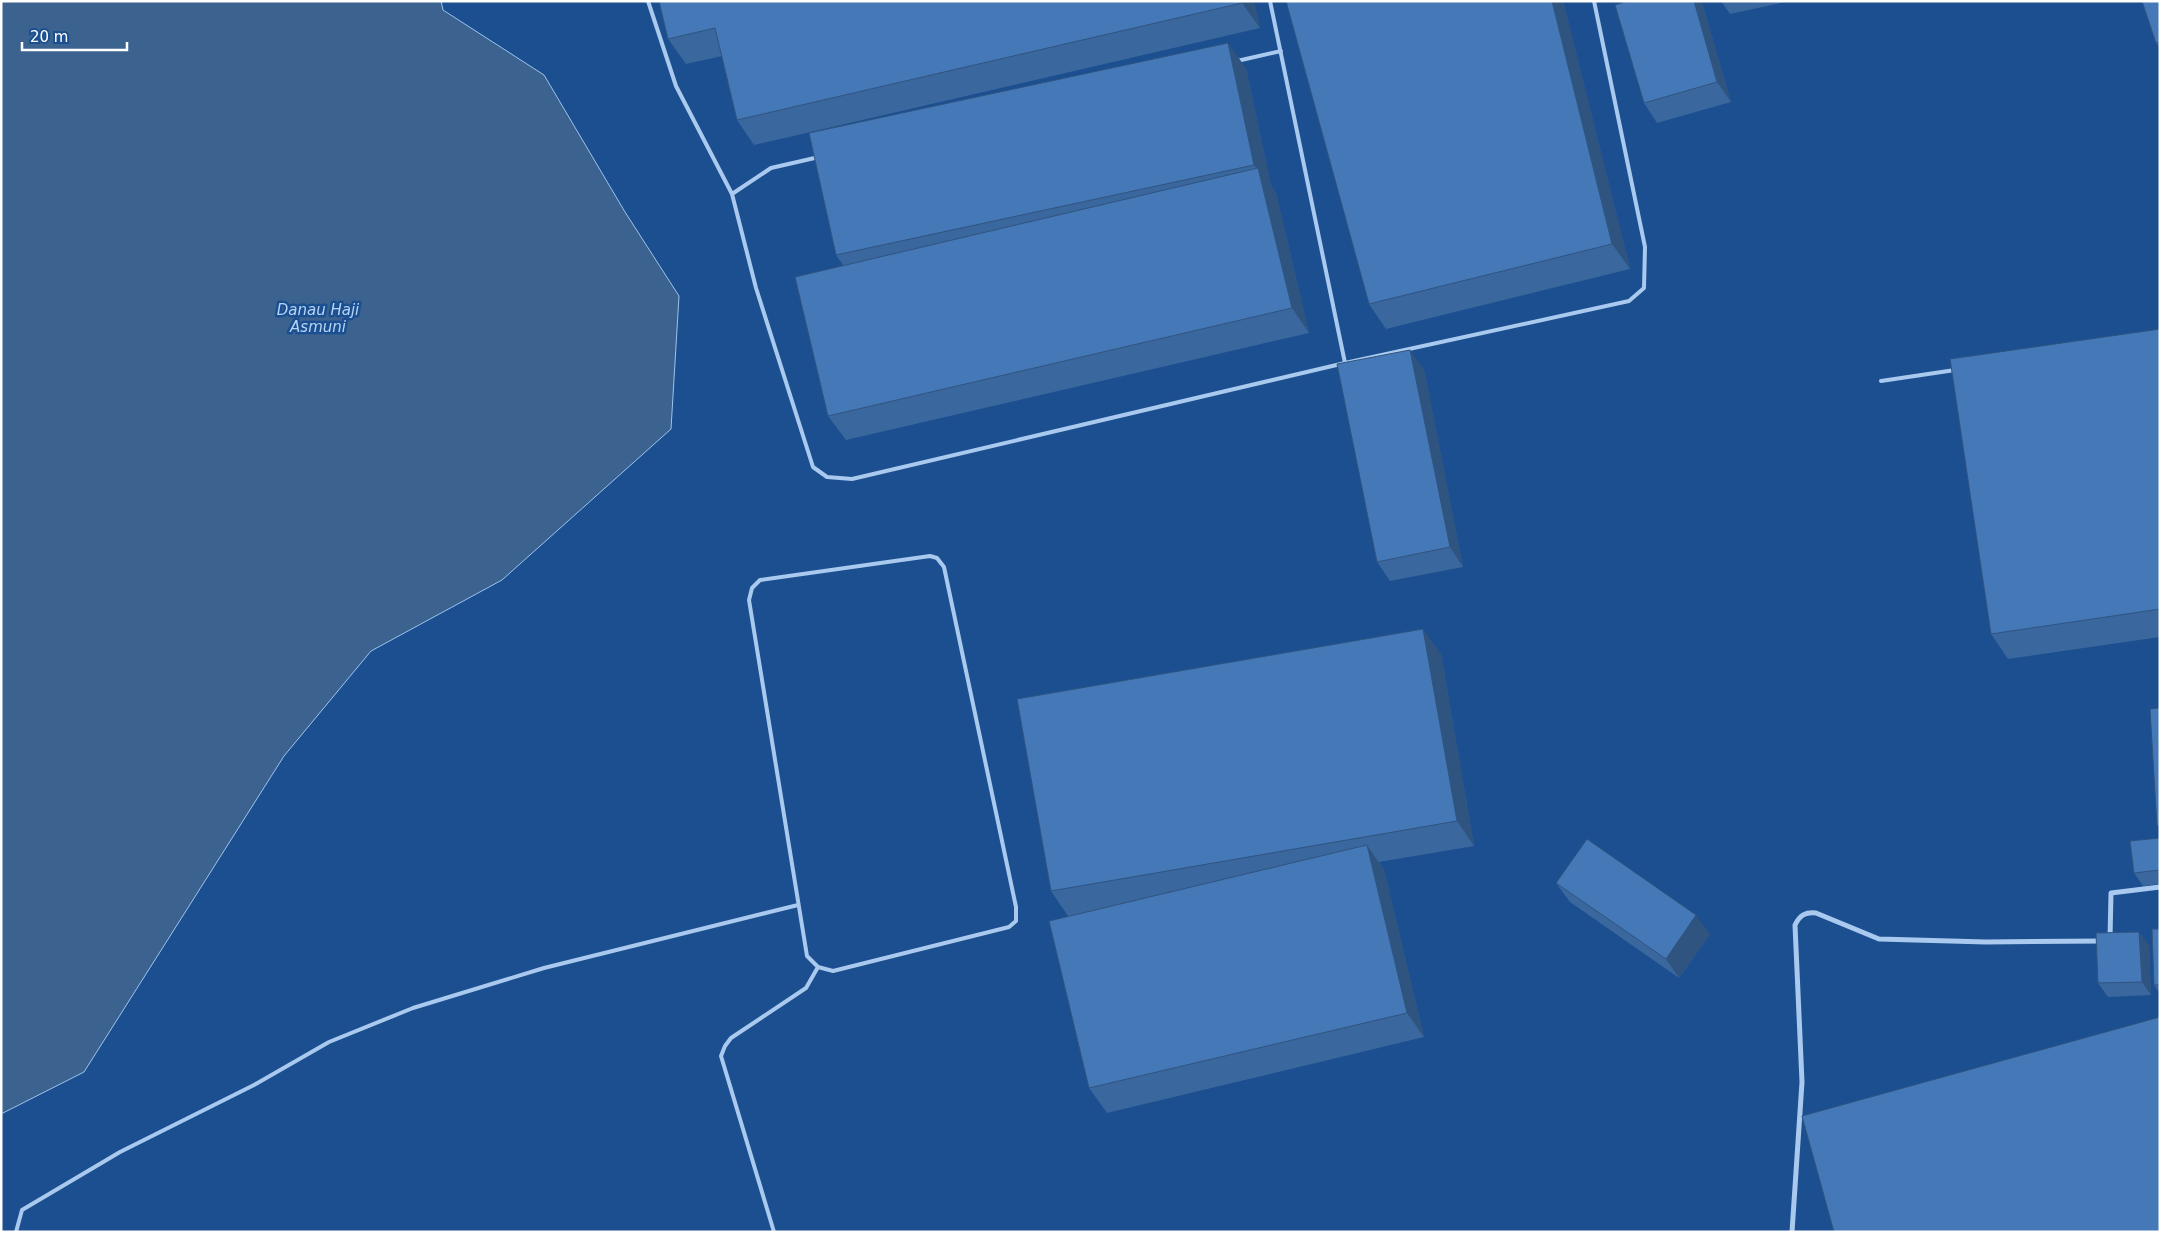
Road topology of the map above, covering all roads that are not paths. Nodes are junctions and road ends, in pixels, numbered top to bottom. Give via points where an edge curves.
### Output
1 (648, 1) edge
2 (1270, 1) edge
3 (1594, 1) edge
4 (1281, 51) junction
5 (1233, 62) edge
6 (829, 155) edge
7 (732, 194) junction
8 (1344, 363) junction
9 (1958, 370) edge
10 (1880, 381) dead end
11 (2160, 887) edge
12 (798, 905) junction
13 (818, 967) junction
14 (16, 1232) edge
15 (774, 1232) edge
16 (1792, 1232) edge

1 - 7 lane via 676,86
2 - 4 lane
3 - 8 lane via 1645,248 1644,288 1629,301
4 - 5 lane
4 - 8 lane
6 - 7 lane via 771,168
7 - 8 lane via 756,288 813,467 827,477 852,479
9 - 10 lane
11 - 16 street via 2111,893 2112,935 2106,941 1879,939 1816,913 1807,912 1798,918 1795,925 1802,1082
12 - 13 lane via 807,956
12 - 13 lane via 749,600 752,588 760,580 930,556 937,558 944,566 1016,908 1016,921 1009,927 833,971
12 - 14 lane via 544,968 413,1008 329,1042 254,1085 120,1152 22,1210
13 - 15 lane via 806,988 731,1038 721,1056

